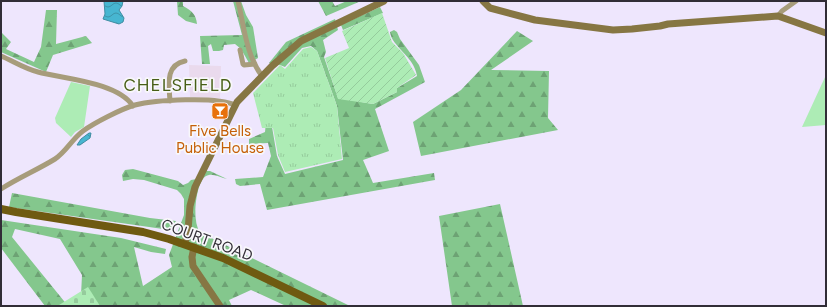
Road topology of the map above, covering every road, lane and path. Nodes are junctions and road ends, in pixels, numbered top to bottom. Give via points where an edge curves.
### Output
1 (238, 1) edge
2 (384, 1) edge
3 (483, 1) edge
4 (796, 1) edge
5 (778, 16) junction
6 (826, 33) edge
7 (240, 50) dead end
8 (1, 56) edge
9 (185, 61) dead end
10 (255, 64) junction
11 (262, 76) junction
12 (170, 101) junction
13 (235, 105) junction
14 (133, 106) junction
15 (1, 189) edge
16 (2, 208) edge
17 (185, 244) junction
18 (194, 247) junction
19 (220, 306) edge
20 (323, 306) edge

1 - 10 street
2 - 11 street via 304,39
3 - 5 street via 490,8 535,20 612,30
4 - 5 street
5 - 6 street
7 - 10 street via 242,64
8 - 14 street via 36,72 79,80 108,89 128,100
9 - 12 street via 177,64 170,72
10 - 11 street
11 - 13 street
12 - 13 street via 210,100
12 - 14 street
13 - 17 street via 195,187
14 - 15 street via 85,129 56,159
16 - 17 main road, COURT ROAD via 143,232
17 - 18 main road, COURT ROAD
18 - 19 street via 193,266
18 - 20 main road, COURT ROAD via 234,263

